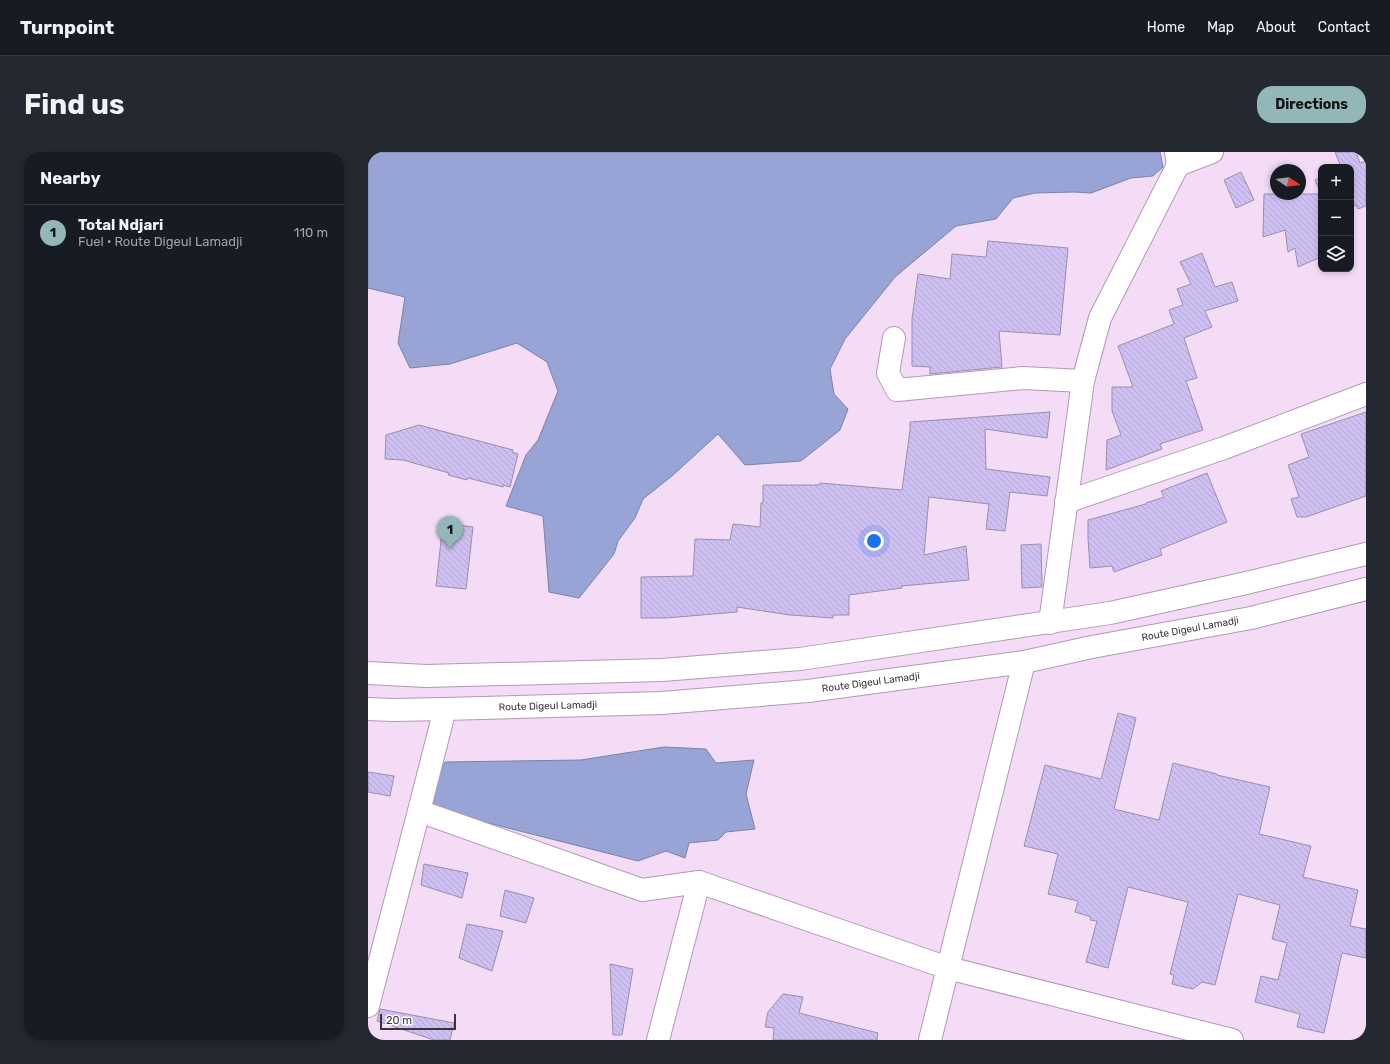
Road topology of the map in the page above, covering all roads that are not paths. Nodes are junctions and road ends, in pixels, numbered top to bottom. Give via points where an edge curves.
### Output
1 (1212, 152) edge
2 (1177, 158) edge
3 (894, 338) dead end
4 (1083, 381) junction
5 (1366, 394) edge
6 (1066, 502) junction
7 (1366, 554) edge
8 (1366, 588) edge
9 (1050, 623) junction
10 (1024, 662) junction
11 (368, 674) edge
12 (368, 709) edge
13 (445, 709) junction
14 (419, 811) junction
15 (699, 882) junction
16 (948, 968) junction
17 (368, 1006) edge
18 (1171, 1032) edge
19 (658, 1040) edge
20 (930, 1040) edge
21 (1232, 1040) edge

1 - 2 street
2 - 4 street via 1100,318
3 - 4 street via 888,374 897,390 1023,378
4 - 6 street
5 - 6 street via 1224,448
6 - 9 street
7 - 9 street via 1110,613
8 - 10 street, Route Digeul Lamadji via 1251,618
9 - 11 street via 800,658 662,670 426,676
10 - 13 street, Route Digeul Lamadji via 808,691 662,703
10 - 16 street
12 - 13 street, Route Digeul Lamadji
13 - 14 street
14 - 15 street via 642,890
14 - 17 street
15 - 16 street
15 - 19 street
16 - 18 street
16 - 20 street
18 - 21 street

